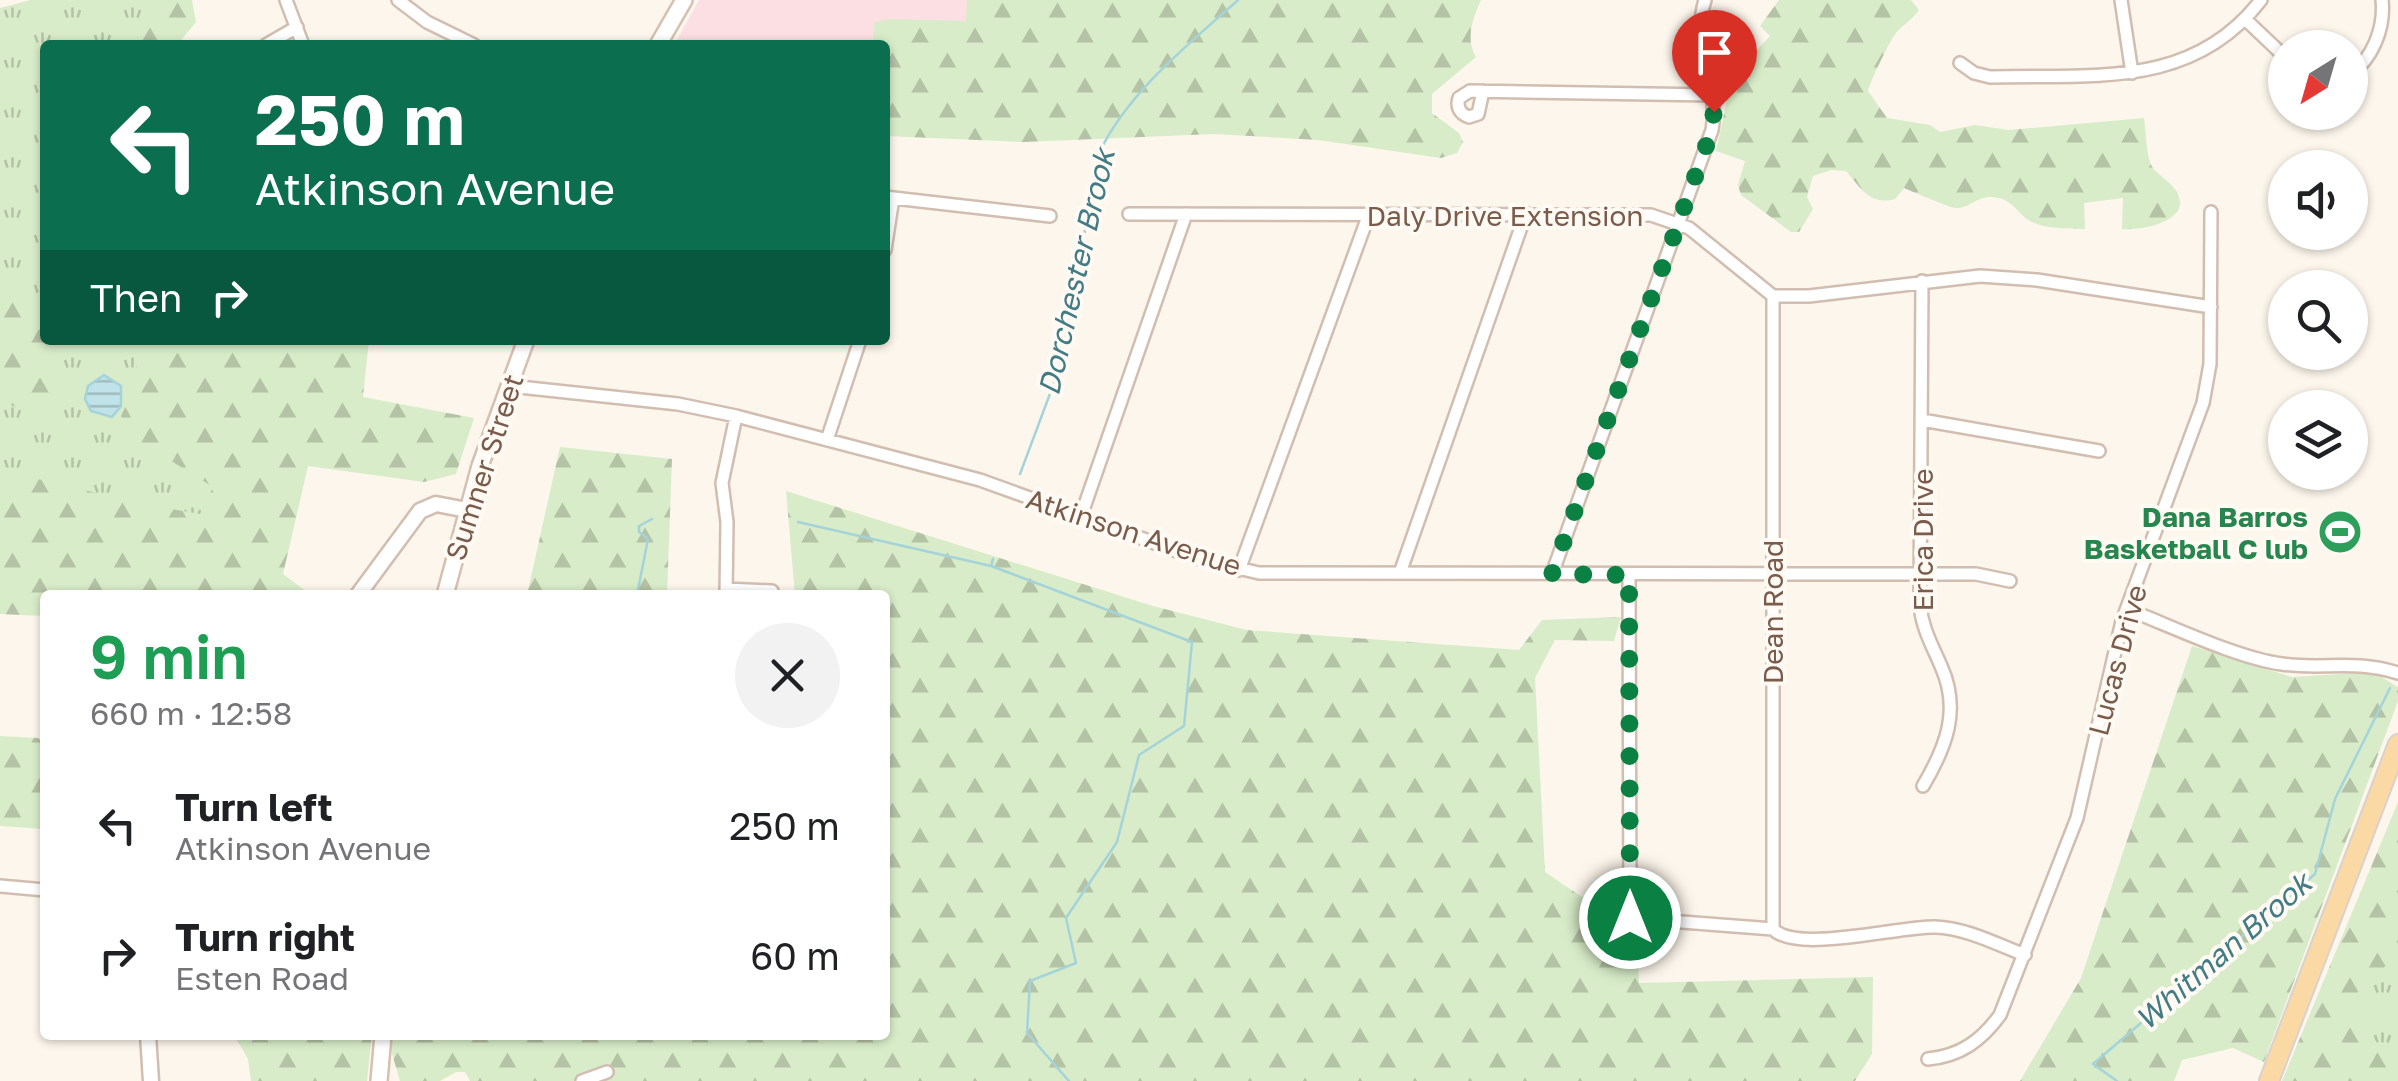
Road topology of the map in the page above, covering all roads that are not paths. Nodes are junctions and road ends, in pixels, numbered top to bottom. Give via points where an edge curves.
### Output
1 (286, 0) edge
2 (398, 0) edge
3 (684, 0) edge
4 (1704, 0) edge
5 (2121, 0) edge
6 (2261, 0) edge
7 (2382, 0) edge
8 (2246, 19) junction
9 (296, 27) junction
10 (274, 40) edge
11 (301, 40) edge
12 (464, 40) edge
13 (661, 40) edge
14 (2268, 40) edge
15 (2368, 56) edge
16 (1960, 63) dead end
17 (2132, 73) junction
18 (1484, 91) dead end
19 (1712, 95) junction
20 (890, 198) edge
21 (2211, 212) dead end
22 (1526, 213) junction
23 (1129, 214) dead end
24 (1186, 214) junction
25 (1369, 214) junction
26 (1050, 216) dead end
27 (1678, 222) junction
28 (1922, 281) junction
29 (1773, 296) junction
30 (2211, 307) junction
31 (524, 345) edge
32 (858, 345) edge
33 (510, 386) junction
34 (736, 416) junction
35 (1922, 420) junction
36 (827, 440) junction
37 (2099, 450) dead end
38 (467, 510) junction
39 (1081, 516) junction
40 (1240, 570) junction
41 (1400, 574) junction
42 (1552, 574) junction
43 (1771, 574) junction
44 (1921, 574) junction
45 (1629, 575) junction
46 (2010, 581) dead end
47 (362, 590) edge
48 (445, 590) edge
49 (726, 590) edge
50 (2127, 609) junction
51 (2398, 672) edge
52 (2398, 744) edge
53 (1922, 786) dead end
54 (0, 886) edge
55 (40, 890) edge
56 (1773, 929) junction
57 (2025, 954) junction
58 (148, 1040) edge
59 (382, 1040) edge
60 (1928, 1059) dead end
61 (607, 1072) dead end
62 (148, 1077) edge
63 (379, 1081) edge
64 (582, 1081) edge
65 (2269, 1081) edge

1 - 9 street
2 - 12 street
3 - 13 main road
4 - 19 street via 1700,30
5 - 17 street
6 - 8 street
7 - 15 street
8 - 14 street
8 - 17 street via 2204,52
9 - 10 street
9 - 11 street
16 - 17 street via 1990,76
18 - 19 street
19 - 27 street via 1712,130
20 - 26 street
21 - 30 street, Lucas Drive
22 - 25 street, Daly Drive Extension
22 - 27 street, Daly Drive Extension via 1651,215
22 - 41 street
23 - 24 street, Daly Drive Extension
24 - 25 street, Daly Drive Extension
24 - 39 street
25 - 40 street
27 - 29 street, Daly Drive Extension
27 - 42 street
28 - 29 street
28 - 30 street via 2018,277
28 - 35 street, Erica Drive
29 - 43 street, Dean Road
30 - 50 street, Lucas Drive via 2203,403
31 - 33 main road, Sumner Street
32 - 36 street
33 - 34 street, Atkinson Avenue
33 - 38 main road, Sumner Street
34 - 36 street, Atkinson Avenue
34 - 49 street via 722,483
35 - 37 street
35 - 44 street, Erica Drive
36 - 39 street, Atkinson Avenue via 980,480
38 - 47 street via 436,504 420,511
38 - 48 main road, Sumner Street
39 - 40 street, Atkinson Avenue
40 - 41 street, Atkinson Avenue
41 - 42 street, Atkinson Avenue
42 - 45 street, Atkinson Avenue
43 - 44 street, Atkinson Avenue
43 - 45 street, Atkinson Avenue
43 - 56 street, Dean Road
44 - 46 street, Atkinson Avenue
44 - 53 street, Erica Drive via 1921,619 1947,680 1951,714 1945,745
45 - 56 street via 1630,918
50 - 51 street via 2266,661 2364,664
50 - 57 street, Lucas Drive via 2082,800
52 - 65 main road
54 - 55 street
56 - 57 street via 1783,937 1841,938 1943,928
57 - 60 street, Lucas Drive via 1991,1027 1958,1053
58 - 62 street
59 - 63 main road
61 - 64 street

